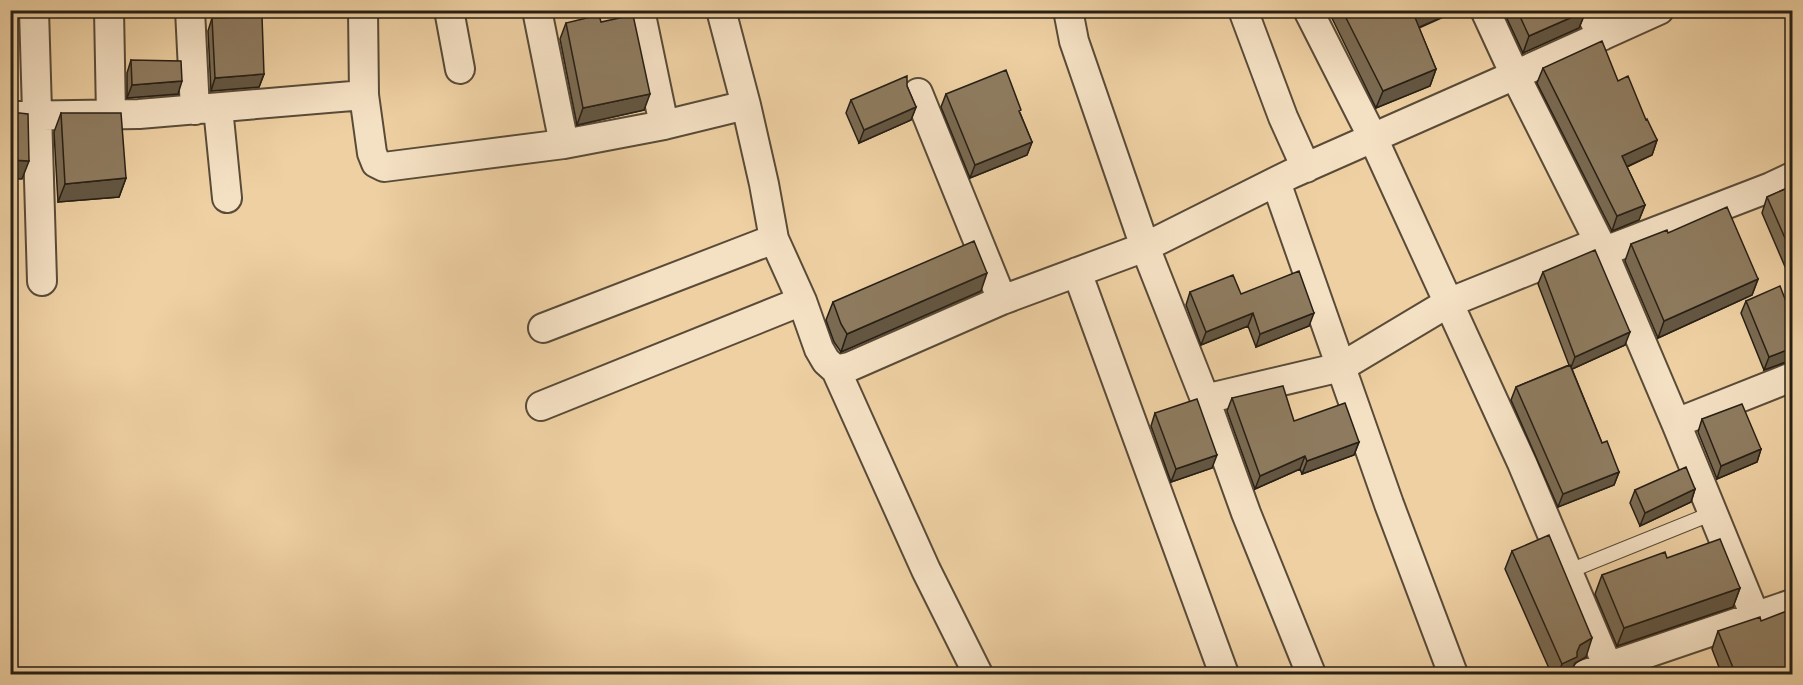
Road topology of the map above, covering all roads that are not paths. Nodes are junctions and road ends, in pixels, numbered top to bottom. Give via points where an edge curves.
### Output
1 (34, 10) edge
2 (109, 10) edge
3 (190, 10) edge
4 (363, 10) edge
5 (449, 10) edge
6 (537, 10) edge
7 (640, 10) edge
8 (721, 10) edge
9 (1068, 10) edge
10 (1244, 10) edge
11 (1308, 10) edge
12 (1485, 10) edge
13 (1589, 10) edge
14 (1659, 10) edge
15 (1602, 36) junction
16 (459, 69) dead end
17 (1515, 75) junction
18 (918, 93) dead end
19 (364, 95) junction
20 (746, 105) junction
21 (206, 109) junction
22 (111, 115) junction
23 (23, 116) edge
24 (664, 125) junction
25 (1373, 138) junction
26 (564, 144) junction
27 (1306, 168) junction
28 (1792, 177) edge
29 (1276, 182) junction
30 (227, 198) dead end
31 (774, 239) junction
32 (1145, 247) junction
33 (1600, 247) junction
34 (1077, 272) junction
35 (42, 281) dead end
36 (1002, 300) junction
37 (802, 301) junction
38 (1448, 303) junction
39 (543, 328) dead end
40 (1341, 367) junction
41 (836, 370) junction
42 (1792, 377) edge
43 (1205, 399) junction
44 (542, 406) dead end
45 (1676, 423) junction
46 (1713, 513) junction
47 (1568, 572) junction
48 (1792, 604) edge
49 (1755, 616) junction
50 (1597, 671) edge
51 (978, 675) edge
52 (1224, 675) edge
53 (1311, 675) edge
54 (1453, 675) edge

1 - 23 street
2 - 22 street
3 - 21 street
4 - 19 street
5 - 16 street
6 - 26 street
7 - 24 street
8 - 20 street
9 - 32 street via 1074,41
10 - 27 street
11 - 25 street
12 - 17 street
13 - 15 street
14 - 15 street
15 - 17 street
17 - 25 street
17 - 33 street
18 - 36 street
19 - 21 street
19 - 26 street via 372,153 376,163 384,167
20 - 24 street
20 - 31 street
21 - 22 street
21 - 30 street
22 - 23 street
23 - 35 street
24 - 26 street
25 - 27 street
25 - 38 street
27 - 29 street
28 - 33 street
29 - 32 street
29 - 40 street
31 - 37 street
31 - 39 street
32 - 34 street
32 - 43 street
33 - 38 street
33 - 45 street
34 - 36 street
34 - 52 street
36 - 41 street
37 - 41 street via 819,348
37 - 44 street
38 - 40 street
38 - 47 street
40 - 43 street
40 - 54 street
41 - 51 street
42 - 45 street
43 - 53 street
45 - 46 street
46 - 47 lane
46 - 49 street
47 - 50 street
48 - 49 street
49 - 50 street

